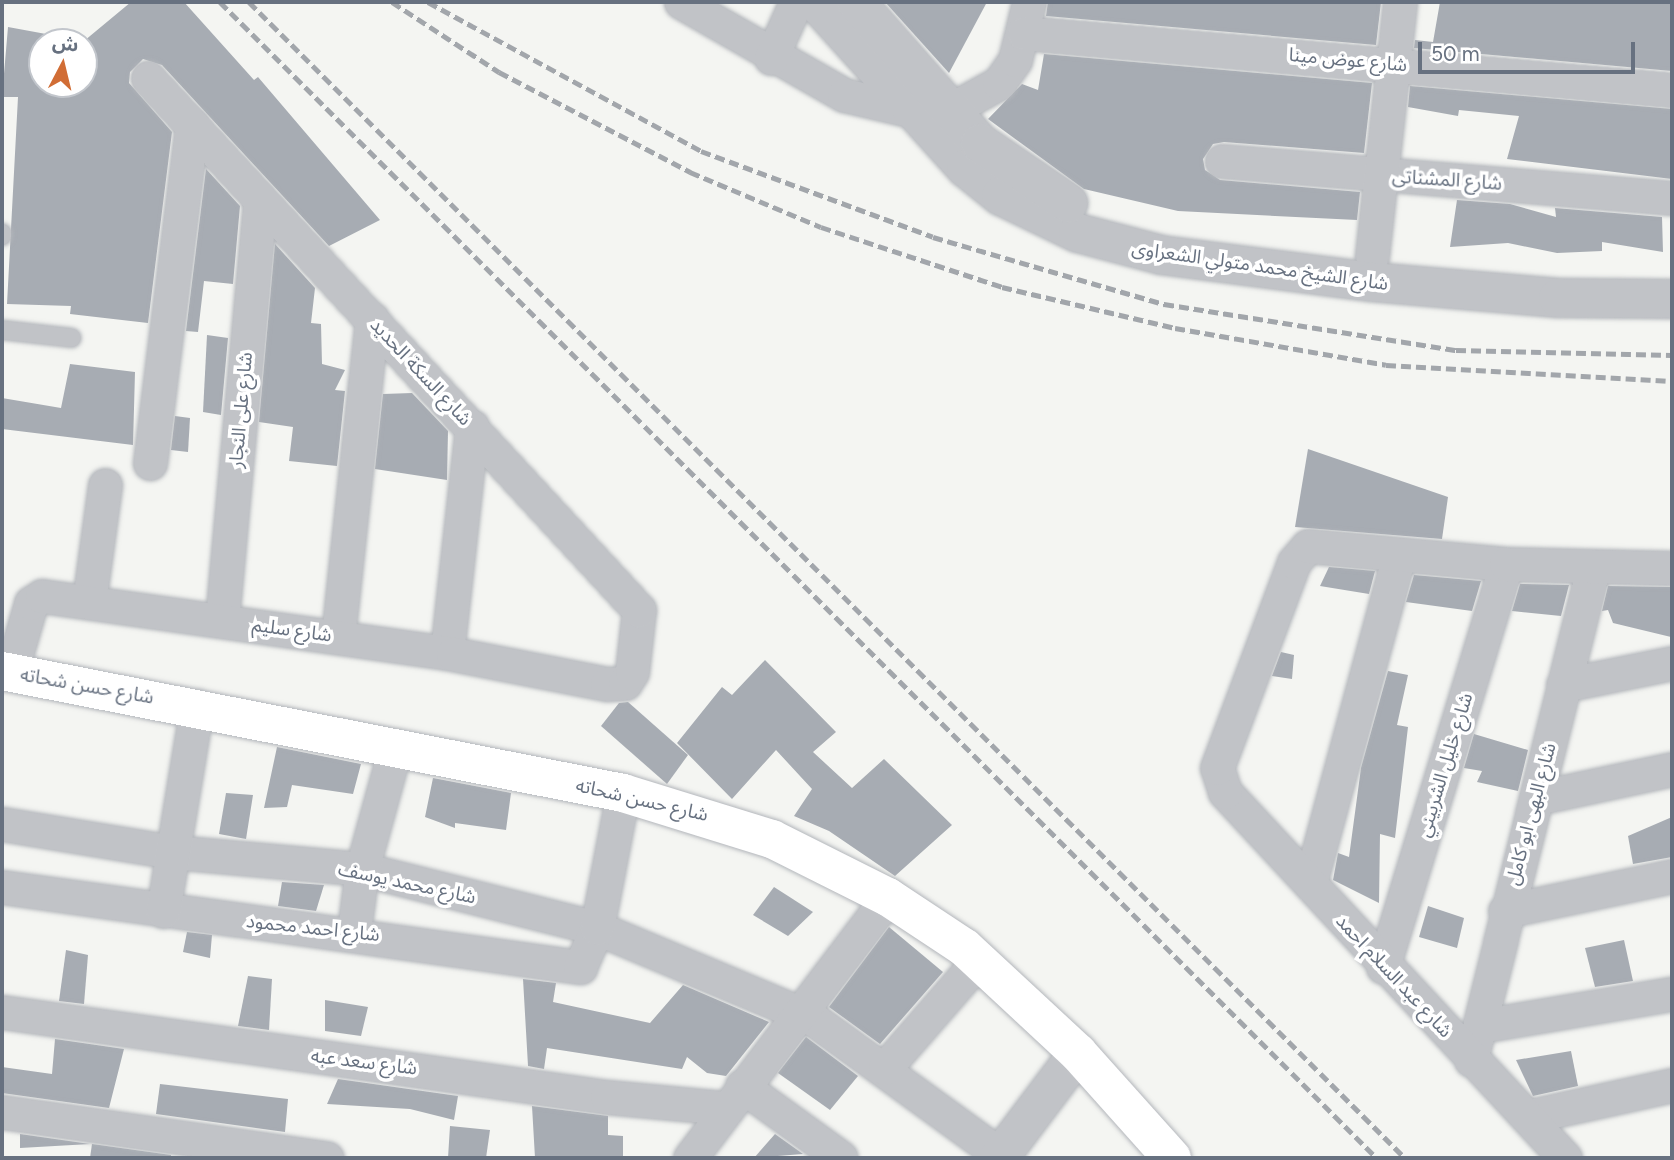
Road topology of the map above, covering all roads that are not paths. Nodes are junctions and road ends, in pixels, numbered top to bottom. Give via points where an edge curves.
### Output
1 (681, 2) edge
2 (796, 2) edge
3 (816, 2) edge
4 (856, 2) edge
5 (1400, 2) edge
6 (1026, 17) edge
7 (771, 58) junction
8 (1394, 64) junction
9 (148, 78) dead end
10 (1672, 90) edge
11 (909, 110) junction
12 (950, 110) junction
13 (192, 125) junction
14 (1222, 161) dead end
15 (1379, 175) junction
16 (1672, 198) edge
17 (260, 200) junction
18 (1372, 256) junction
19 (1672, 276) edge
20 (1672, 299) edge
21 (372, 319) junction
22 (2, 330) edge
23 (72, 338) dead end
24 (472, 426) junction
25 (150, 463) dead end
26 (105, 485) dead end
27 (1399, 556) junction
28 (1506, 564) junction
29 (1592, 568) junction
30 (1672, 568) edge
31 (89, 602) junction
32 (222, 620) junction
33 (338, 637) junction
34 (447, 653) junction
35 (1672, 663) edge
36 (6, 672) edge
37 (625, 683) joint
38 (1563, 685) junction
39 (197, 706) junction
40 (395, 749) junction
41 (1672, 769) edge
42 (623, 793) junction
43 (1536, 798) junction
44 (2, 824) edge
45 (173, 852) junction
46 (362, 869) junction
47 (1672, 876) edge
48 (1310, 883) junction
49 (2, 887) edge
50 (888, 897) junction
51 (1505, 911) junction
52 (163, 912) junction
53 (597, 928) junction
54 (354, 931) junction
55 (979, 960) junction
56 (1383, 967) junction
57 (1672, 995) edge
58 (796, 1011) junction
59 (2, 1012) edge
60 (1480, 1026) junction
61 (1078, 1053) junction
62 (1471, 1060) junction
63 (886, 1068) junction
64 (1672, 1086) edge
65 (734, 1097) junction
66 (2, 1112) edge
67 (1530, 1116) junction
68 (1002, 1157) edge
69 (327, 1158) edge
70 (690, 1158) edge
71 (841, 1158) edge
72 (1172, 1158) edge
73 (1565, 1158) edge

1 - 7 street
2 - 7 street
3 - 11 street, شارع الشيخ محمد متولي الشعراوى
4 - 12 street, شارع الشيخ محمد متولي الشعراوى
5 - 8 street
6 - 8 street, شارع عوض مينا
6 - 12 street via 999,83
7 - 11 street via 844,95
8 - 10 street, شارع عوض مينا
8 - 15 street
9 - 13 street, شارع السكة الحديد
11 - 12 street
11 - 20 street, شارع الشيخ محمد متولي الشعراوى via 1001,196 1119,247 1372,282 1558,298
12 - 18 street, شارع الشيخ محمد متولي الشعراوى via 980,143 1040,188 1128,226
13 - 17 street, شارع السكة الحديد
13 - 25 street
14 - 15 street, شارع المشناتى
15 - 16 street, شارع المشناتى
15 - 18 street
17 - 21 street, شارع السكة الحديد
17 - 32 street, شارع على النجار
18 - 19 street, شارع الشيخ محمد متولي الشعراوى via 1563,274
21 - 24 street, شارع السكة الحديد
21 - 33 street
22 - 23 lane
24 - 34 street
24 - 37 street, شارع السكة الحديد via 639,610
26 - 31 street
27 - 28 street
27 - 48 street
27 - 48 street, شارع عبد السلام احمد via 1315,546 1297,555 1220,755 1217,768 1225,792
28 - 29 street
28 - 56 street, شارع خليل الشربيني
29 - 30 street
29 - 38 street, شارع البهى ابو كامل
31 - 32 street, شارع سليم
31 - 36 street, شارع سليم via 36,598
32 - 33 street, شارع سليم
33 - 34 street, شارع سليم
34 - 37 street, شارع سليم
35 - 38 street
36 - 39 main road, شارع حسن شحاته
38 - 43 street, شارع البهى ابو كامل
39 - 40 main road, شارع حسن شحاته
39 - 45 street
40 - 42 main road, شارع حسن شحاته
40 - 46 street
41 - 43 street
42 - 50 main road, شارع حسن شحاته via 772,839
42 - 53 street
43 - 51 street, شارع البهى ابو كامل
44 - 45 street, شارع محمد يوسف
45 - 46 street, شارع محمد يوسف
45 - 52 street
46 - 53 street, شارع محمد يوسف
46 - 54 street
47 - 51 street
48 - 56 street, شارع عبد السلام احمد
49 - 52 street, شارع احمد محمود
50 - 55 main road, شارع حسن شحاته
50 - 58 street
51 - 60 street, شارع البهى ابو كامل
52 - 54 street, شارع احمد محمود
53 - 54 street, شارع احمد محمود via 580,967
53 - 58 street, شارع محمد يوسف
55 - 61 main road, شارع حسن شحاته
55 - 63 street
56 - 62 street, شارع عبد السلام احمد
57 - 60 street
58 - 63 street, شارع محمد يوسف
58 - 65 street
59 - 65 street, شارع سعد عبه via 607,1097
60 - 62 street, شارع البهى ابو كامل
61 - 68 street
61 - 72 main road, شارع حسن شحاته
62 - 67 street, شارع عبد السلام احمد
63 - 68 street, شارع محمد يوسف
64 - 67 street
65 - 70 street
65 - 71 street
66 - 69 street
67 - 73 street, شارع عبد السلام احمد

